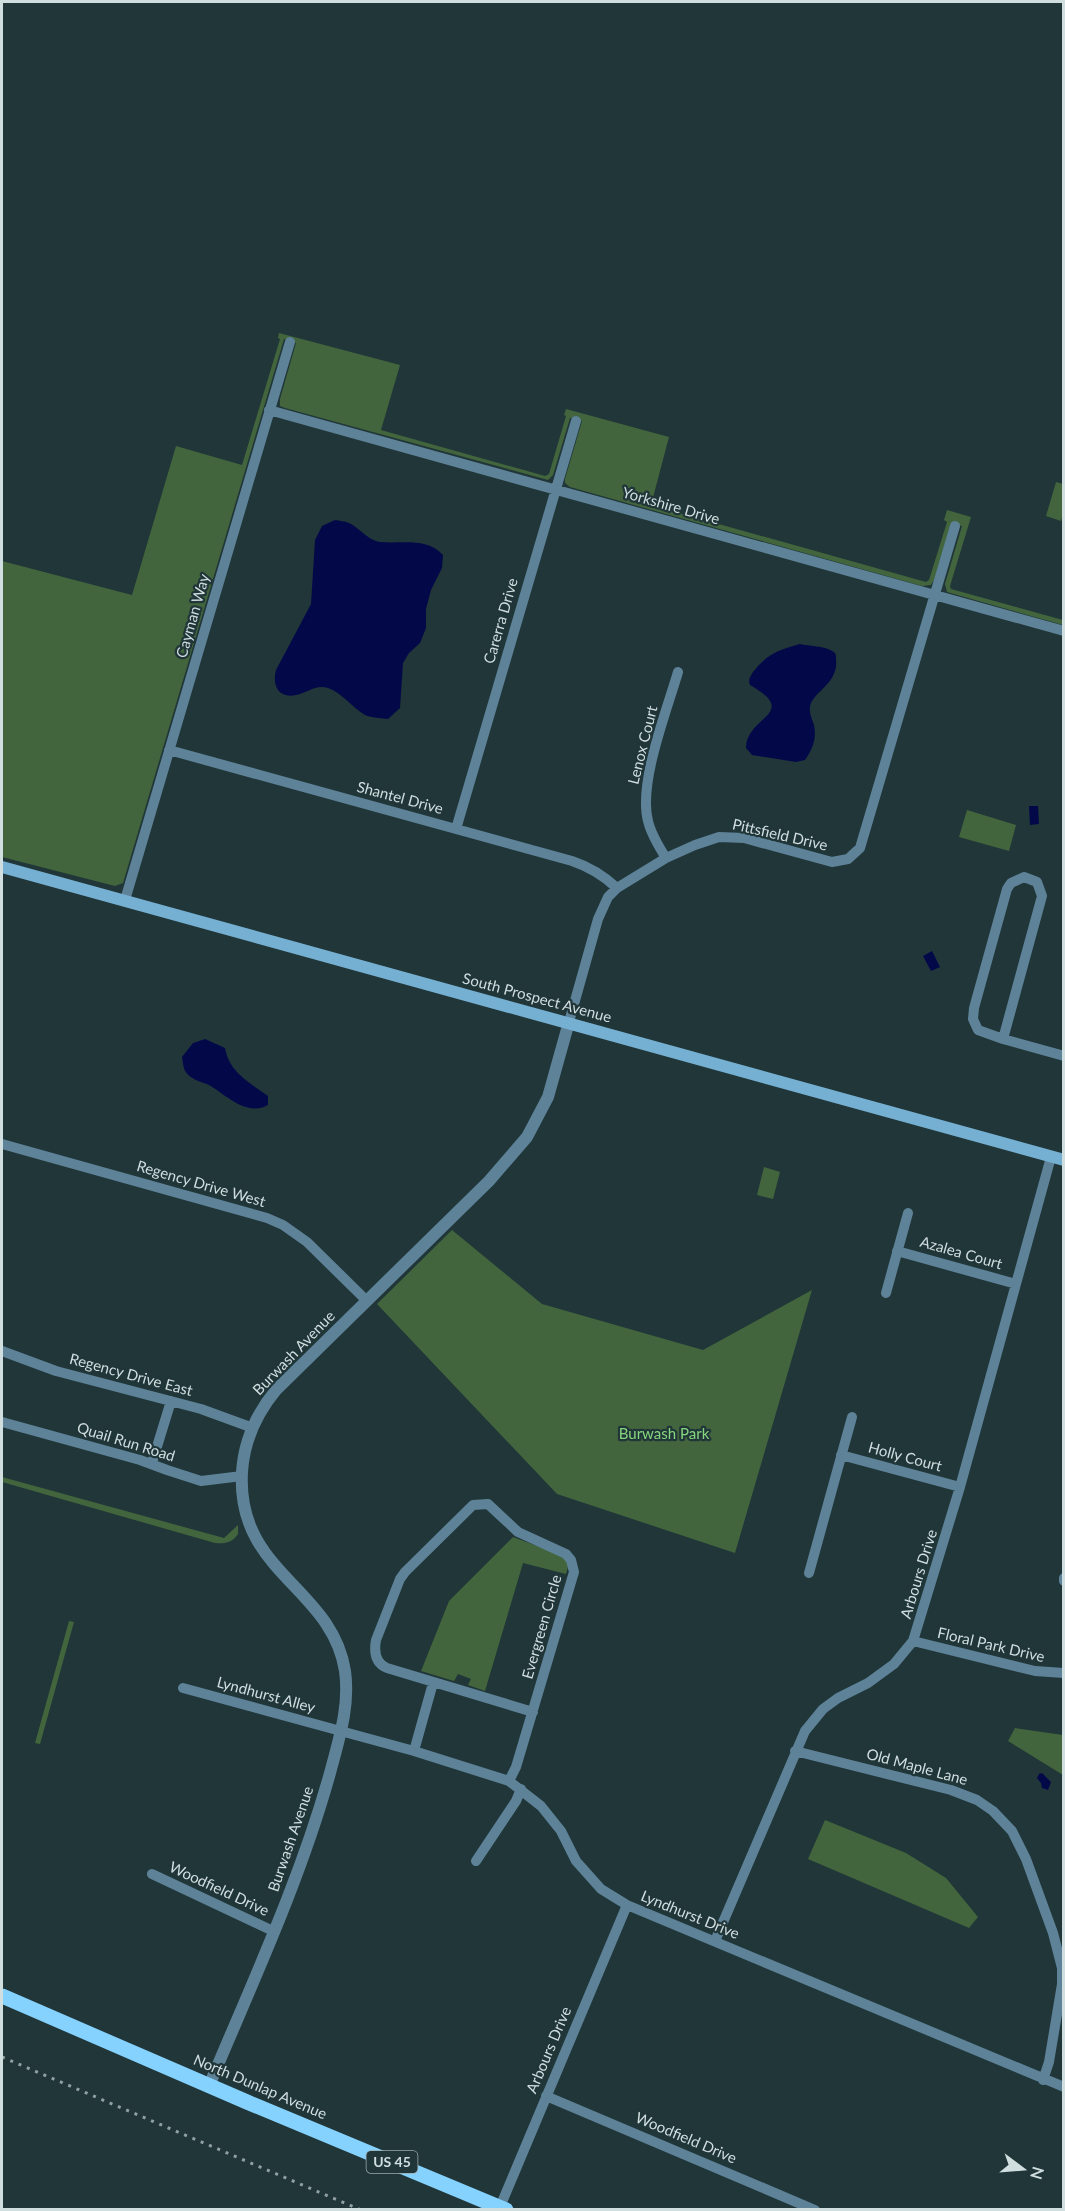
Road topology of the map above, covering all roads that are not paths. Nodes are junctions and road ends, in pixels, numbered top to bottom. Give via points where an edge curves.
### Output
1 (290, 342) dead end
2 (269, 410) junction
3 (576, 421) dead end
4 (556, 489) junction
5 (955, 526) dead end
6 (934, 596) junction
7 (1064, 631) edge
8 (678, 672) dead end
9 (169, 750) junction
10 (456, 829) junction
11 (666, 858) junction
12 (2, 867) edge
13 (617, 888) junction
14 (125, 900) junction
15 (569, 1022) junction
16 (1003, 1039) junction
17 (1064, 1056) edge
18 (2, 1144) edge
19 (1057, 1158) edge
20 (908, 1213) dead end
21 (897, 1251) junction
22 (1016, 1284) junction
23 (886, 1293) dead end
24 (367, 1300) junction
25 (2, 1351) edge
26 (171, 1401) junction
27 (852, 1417) dead end
28 (2, 1422) edge
29 (253, 1428) junction
30 (841, 1455) junction
31 (152, 1463) junction
32 (242, 1476) junction
33 (960, 1487) junction
34 (808, 1573) dead end
35 (913, 1641) junction
36 (1064, 1673) edge
37 (433, 1683) junction
38 (183, 1688) dead end
39 (533, 1712) junction
40 (342, 1731) junction
41 (414, 1751) junction
42 (795, 1751) junction
43 (509, 1781) junction
44 (521, 1789) junction
45 (477, 1861) dead end
46 (152, 1874) dead end
47 (627, 1905) junction
48 (273, 1931) junction
49 (715, 1941) junction
50 (2, 1996) edge
51 (1043, 2080) junction
52 (209, 2086) junction
53 (1064, 2087) edge
54 (546, 2096) junction
55 (503, 2208) edge
56 (815, 2210) edge

1 - 2 street, Cayman Way
2 - 4 street, Yorkshire Drive
2 - 9 street, Cayman Way
3 - 4 street, Carerra Drive
4 - 6 street, Yorkshire Drive
4 - 10 street, Carerra Drive
5 - 6 street, Pittsfield Drive
6 - 7 street, Yorkshire Drive
6 - 11 street, Pittsfield Drive via 862,844 855,854 832,862 744,838 719,837
8 - 11 street, Lenox Court via 647,784 648,820
9 - 10 street, Shantel Drive
9 - 14 street, Cayman Way
10 - 13 street, Shantel Drive via 590,867
11 - 13 street, Pittsfield Drive
12 - 14 main road, South Prospect Avenue
13 - 15 street, Pittsfield Drive via 598,919
14 - 15 main road, South Prospect Avenue
15 - 19 main road, South Prospect Avenue
15 - 24 street, Burwash Avenue via 548,1097 527,1137 489,1181
16 - 16 street via 1042,896 1037,882 1028,877 1017,879 1006,889 974,1008 978,1030
16 - 17 street
18 - 24 street, Regency Drive West via 267,1218 308,1242
19 - 22 street, Arbours Drive
20 - 21 street, Azalea Court
21 - 22 street, Azalea Court
21 - 23 street, Azalea Court
22 - 33 street, Arbours Drive
24 - 29 street, Burwash Avenue via 276,1390
25 - 26 street, Regency Drive East via 56,1371
26 - 29 street, Regency Drive East
26 - 31 street
27 - 30 street
28 - 31 street, Quail Run Road
29 - 32 street, Burwash Avenue
30 - 33 street, Holly Court
30 - 34 street
31 - 32 street, Quail Run Road via 201,1481
32 - 40 street, Burwash Avenue via 244,1507 257,1541 272,1564 317,1611 336,1641 347,1686
33 - 35 street, Arbours Drive
35 - 36 street, Floral Park Drive via 1035,1671
35 - 42 street, Arbours Drive via 881,1674 823,1709
37 - 39 street, Evergreen Circle
37 - 39 street, Evergreen Circle via 382,1666 377,1658 376,1640 405,1572 473,1505 488,1504 518,1532 566,1554 574,1565
37 - 41 street
38 - 40 street, Lyndhurst Alley
39 - 43 street, Evergreen Circle
40 - 41 street, Lyndhurst Drive
40 - 48 street, Burwash Avenue via 309,1843
41 - 43 street, Lyndhurst Drive
42 - 49 street, Arbours Drive
42 - 51 street, Old Maple Lane via 951,1790 977,1800 1012,1831 1030,1869 1061,1961 1062,1984
43 - 44 street, Lyndhurst Drive
44 - 45 street
44 - 47 street, Lyndhurst Drive via 554,1820 587,1874 601,1889
46 - 48 street, Woodfield Drive
47 - 49 street, Lyndhurst Drive
47 - 54 street, Arbours Drive
48 - 52 street, Burwash Avenue
49 - 51 street, Lyndhurst Drive
50 - 52 main road, North Dunlap Avenue / US 45
51 - 53 street, Lyndhurst Drive
52 - 55 main road, North Dunlap Avenue / US 45
54 - 55 street, Arbours Drive
54 - 56 street, Woodfield Drive

